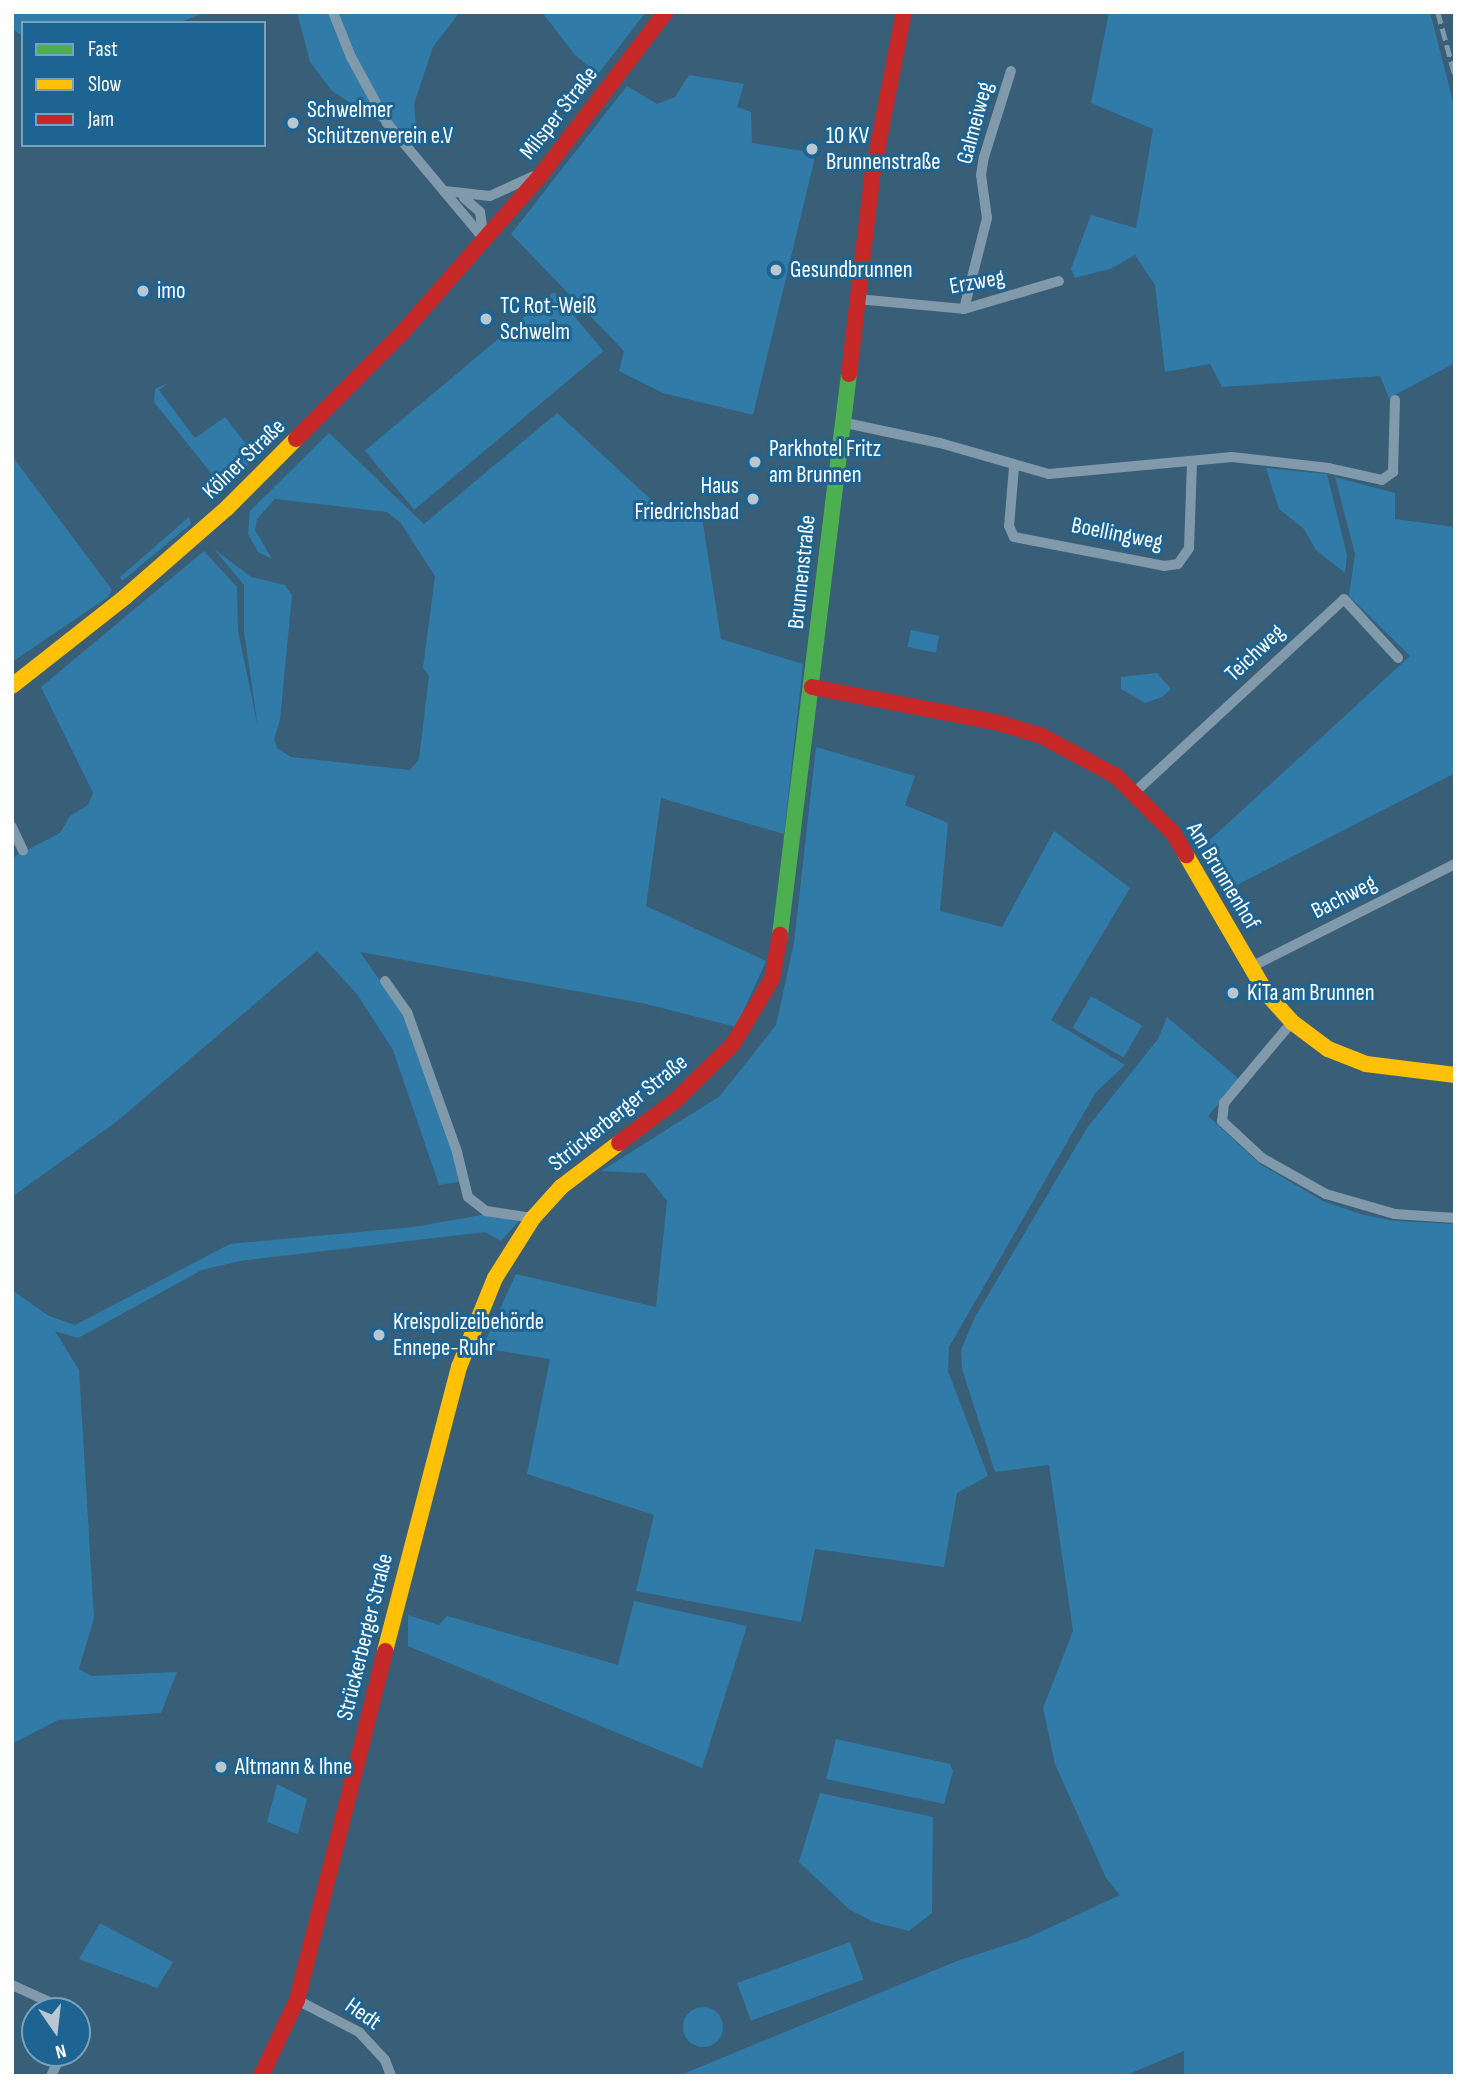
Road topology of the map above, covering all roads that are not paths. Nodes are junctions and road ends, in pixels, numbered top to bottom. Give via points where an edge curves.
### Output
1 (333, 12) edge
2 (666, 12) edge
3 (904, 12) edge
4 (1011, 71) dead end
5 (542, 172) junction
6 (445, 191) junction
7 (462, 196) junction
8 (484, 239) junction
9 (1059, 281) dead end
10 (857, 299) junction
11 (964, 309) junction
12 (1395, 400) dead end
13 (841, 422) junction
14 (1192, 461) junction
15 (1014, 467) junction
16 (1398, 658) dead end
17 (14, 683) edge
18 (812, 687) junction
19 (1135, 792) junction
20 (12, 827) edge
21 (23, 851) dead end
22 (1455, 864) edge
23 (1251, 967) junction
24 (385, 981) dead end
25 (1292, 1022) junction
26 (733, 1044) joint
27 (1455, 1074) edge
28 (1455, 1218) edge
29 (533, 1219) junction
30 (12, 1985) edge
31 (38, 1997) edge
32 (297, 2000) junction
33 (261, 2076) edge
34 (391, 2076) edge

1 - 6 street via 374,103 402,145
2 - 5 main road, Milsper Straße
3 - 10 main road, Brunnenstraße via 873,171
4 - 11 street, Galmeiweg via 983,166 987,218
5 - 7 street via 496,195
5 - 8 main road, Milsper Straße
6 - 7 street
6 - 8 street
7 - 8 street via 480,212
8 - 17 main road, Kölner Straße via 402,333 240,496 125,597
9 - 11 street, Erzweg
10 - 11 street, Erzweg
10 - 13 main road, Brunnenstraße
12 - 14 street via 1393,472 1386,480 1278,461 1232,457
13 - 15 street via 940,443
13 - 18 main road, Brunnenstraße
14 - 15 street via 1049,474
14 - 15 street, Boellingweg via 1189,548 1178,564 1164,566 1014,537 1009,526
16 - 19 street, Teichweg via 1344,599
18 - 19 main road, Am Brunnenhof via 937,708 1042,737 1116,776
18 - 26 main road, Brunnenstraße via 772,979
19 - 23 main road, Am Brunnenhof via 1173,833
20 - 21 street
22 - 23 street, Bachweg
23 - 25 main road, Am Brunnenhof
24 - 29 street via 407,1012 468,1196 486,1211
25 - 27 main road, Am Brunnenhof via 1328,1049 1366,1064 1419,1074
25 - 28 street via 1224,1102 1222,1121 1262,1158 1326,1194 1395,1214
26 - 29 main road, Strückerberger Straße via 676,1100 561,1187
29 - 32 main road, Strückerberger Straße via 495,1278 459,1367
30 - 31 street
32 - 33 main road, Strückerberger Straße
32 - 34 street, Hedt via 359,2032 384,2060

